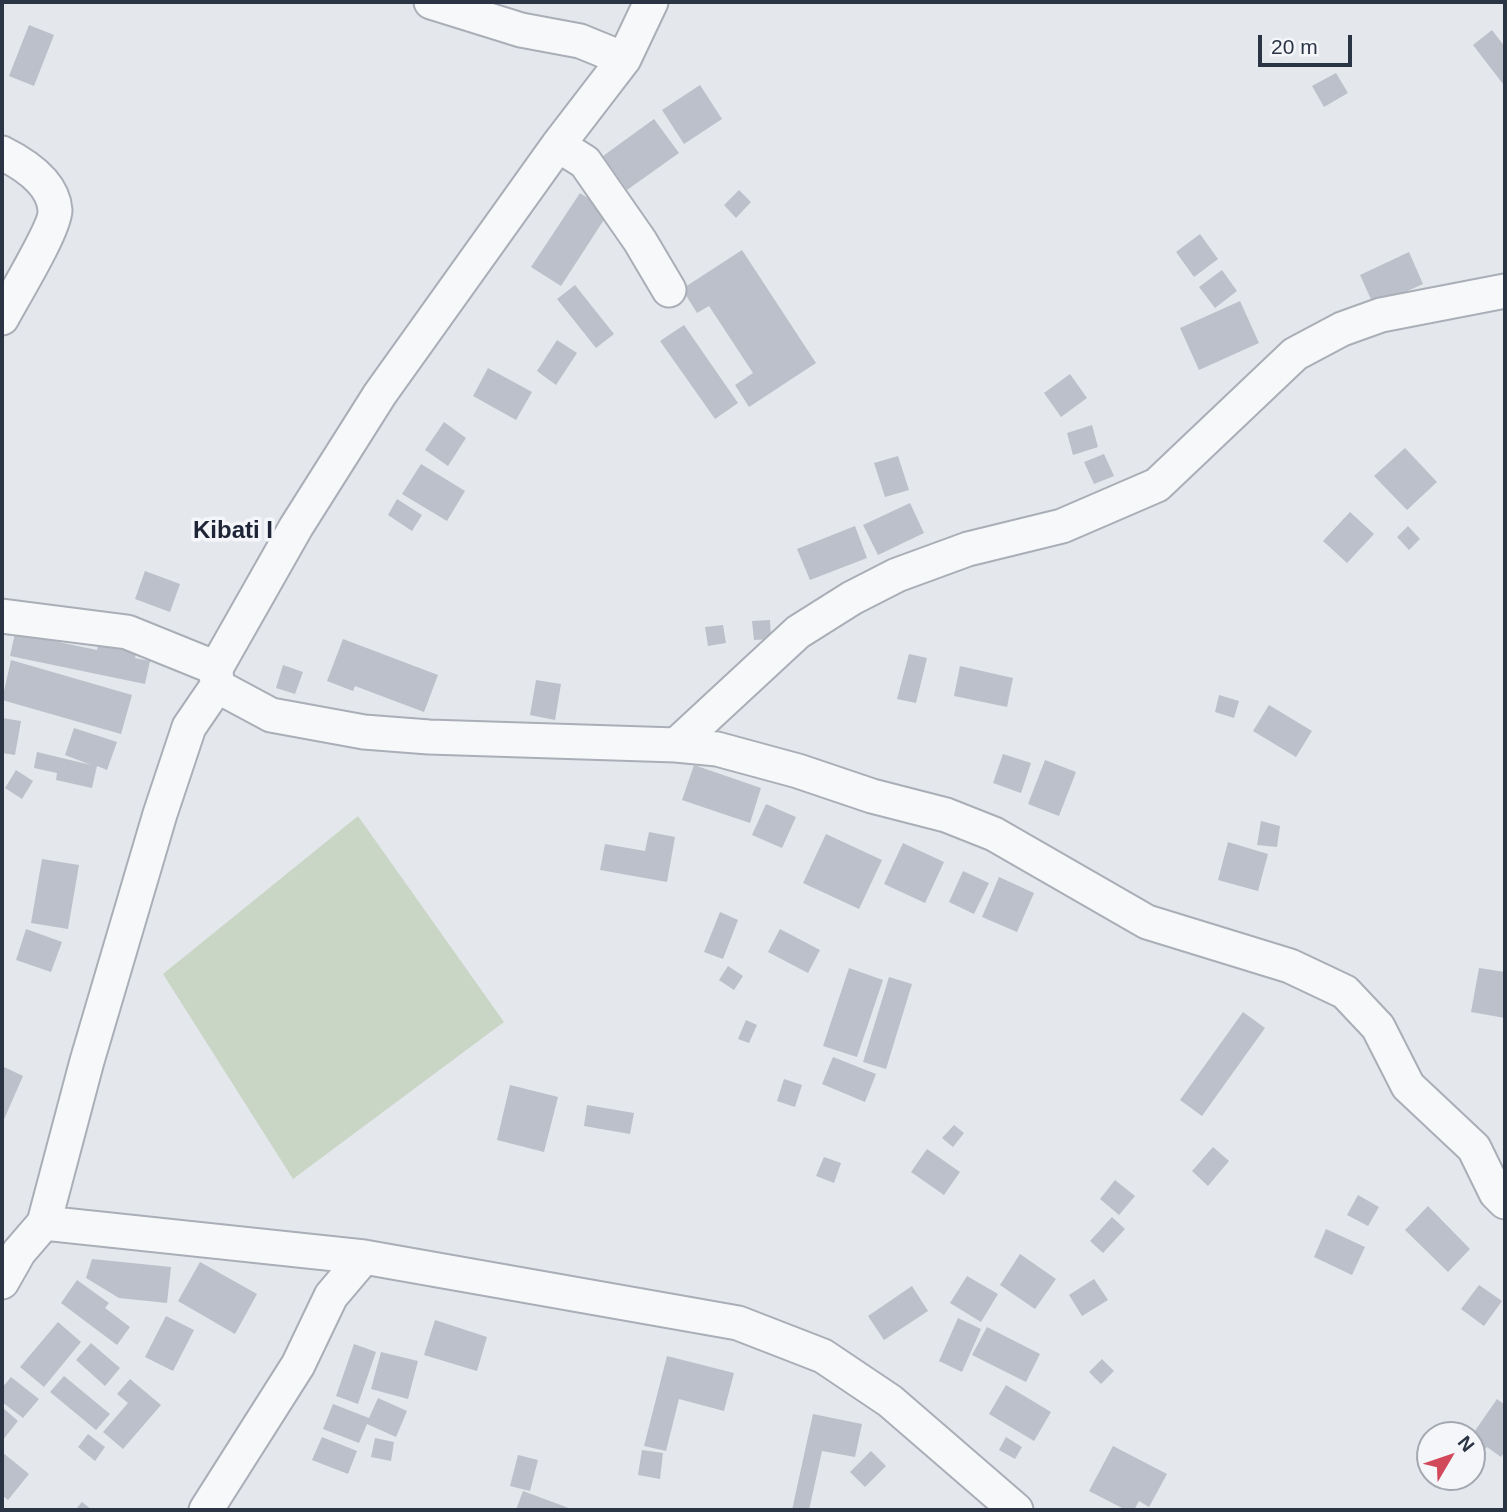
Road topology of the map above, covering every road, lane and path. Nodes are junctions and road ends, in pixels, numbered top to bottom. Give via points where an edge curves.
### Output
1 (431, 2) edge
2 (651, 2) edge
3 (624, 59) junction
4 (558, 145) junction
5 (2, 153) edge
6 (669, 290) dead end
7 (1505, 291) edge
8 (2, 318) edge
9 (2, 616) edge
10 (216, 677) junction
11 (676, 745) junction
12 (1505, 1202) edge
13 (44, 1223) junction
14 (364, 1257) junction
15 (2, 1282) edge
16 (206, 1510) edge
17 (1016, 1510) edge

1 - 3 street via 521,30 580,41
2 - 3 street
3 - 4 street
4 - 6 street via 585,162
4 - 10 street via 380,394 296,527
5 - 8 street via 23,163 48,189 55,212 43,244
7 - 11 street via 1381,315 1295,354 1157,485 1062,526 968,549 897,575 852,598 798,632
9 - 10 street via 127,632
10 - 11 street via 271,715 364,732
10 - 13 street via 189,727 160,814
11 - 12 street via 718,749 946,815 994,834 1147,922 1290,966 1345,992 1378,1027 1408,1086 1474,1147
13 - 14 street
13 - 15 street via 19,1252
14 - 16 street via 331,1296 298,1365
14 - 17 street via 738,1323 823,1356 890,1401

